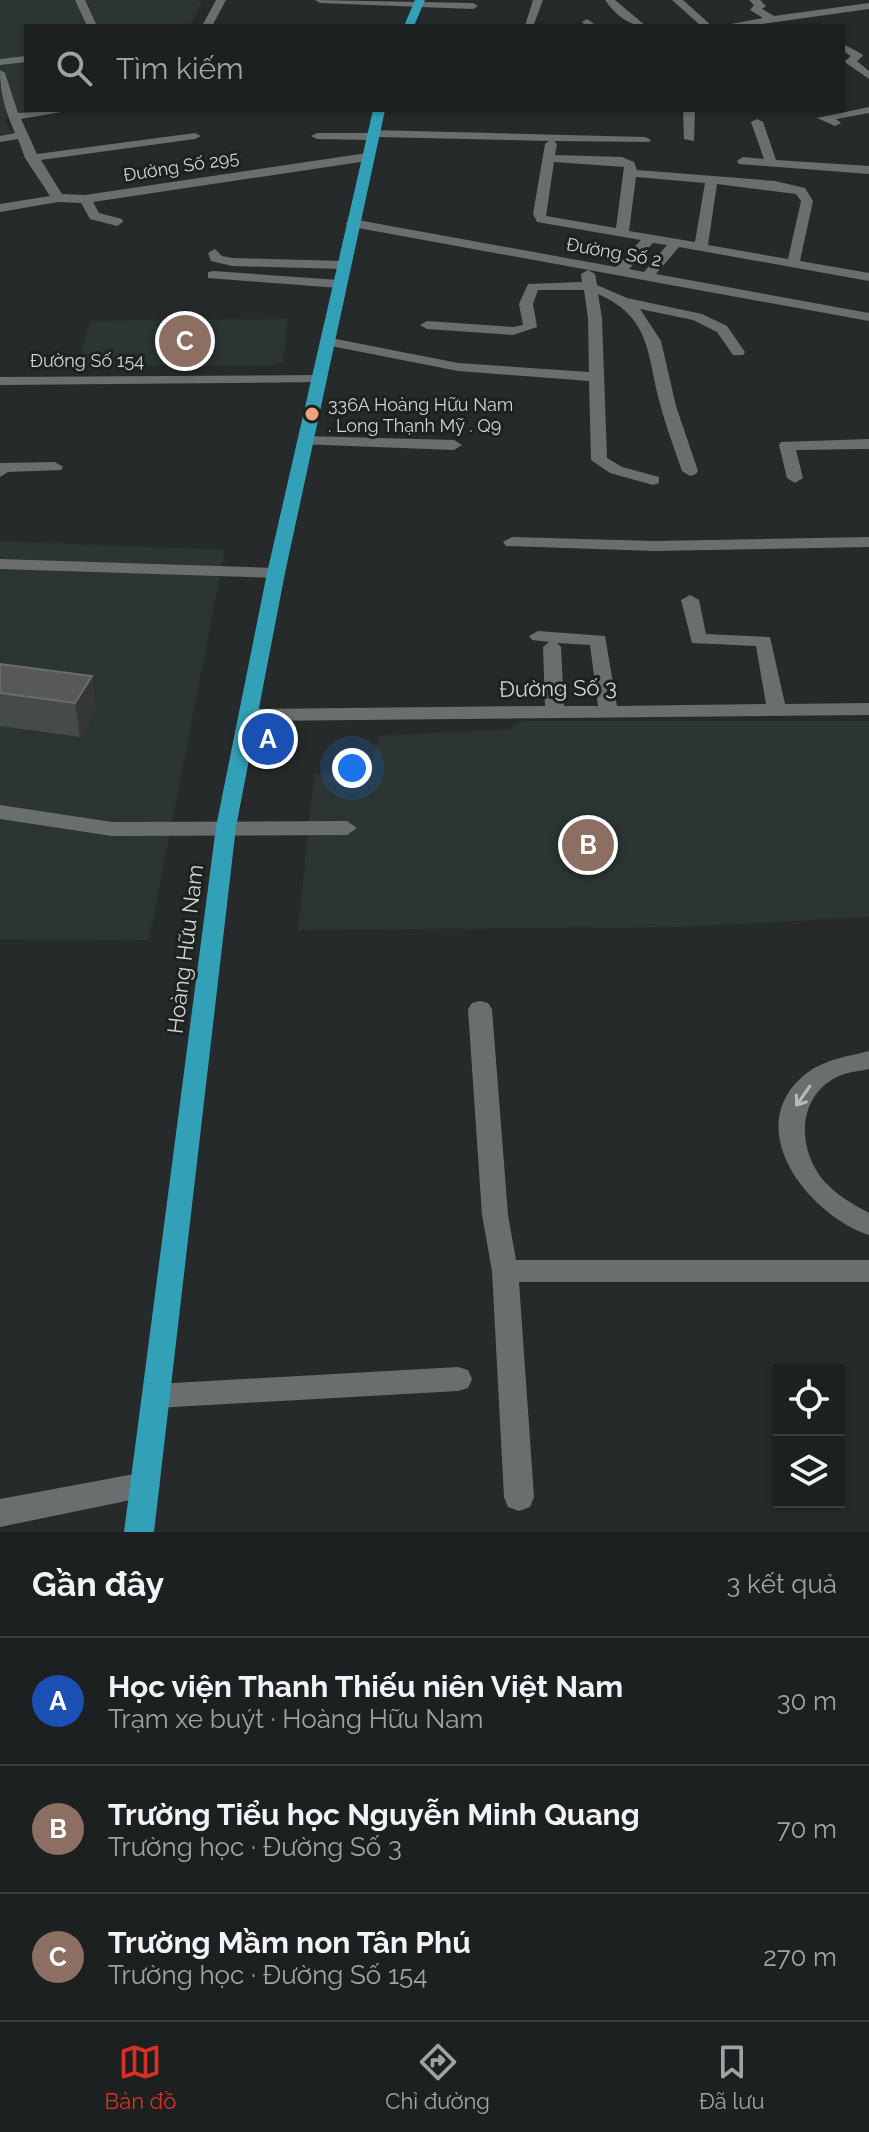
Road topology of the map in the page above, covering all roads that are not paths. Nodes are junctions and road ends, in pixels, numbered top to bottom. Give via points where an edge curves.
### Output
1 (80, 0) edge
2 (221, 0) edge
3 (320, 0) edge
4 (538, 0) edge
5 (610, 0) edge
6 (677, 0) edge
7 (754, 0) edge
8 (836, 0) edge
9 (419, 2) edge
10 (808, 2) edge
11 (854, 4) edge
12 (473, 6) dead end
13 (869, 6) edge
14 (825, 12) junction
15 (791, 17) junction
16 (772, 19) junction
17 (91, 24) edge
18 (208, 24) edge
19 (410, 24) edge
20 (529, 24) dead end
21 (638, 24) edge
22 (705, 24) edge
23 (741, 24) edge
24 (803, 24) edge
25 (855, 58) edge
26 (24, 59) edge
27 (0, 62) edge
28 (0, 73) edge
29 (869, 76) edge
30 (869, 110) edge
31 (51, 112) edge
32 (378, 112) edge
33 (689, 112) edge
34 (12, 117) junction
35 (757, 122) dead end
36 (835, 123) dead end
37 (21, 135) junction
38 (372, 135) junction
39 (195, 136) dead end
40 (317, 136) dead end
41 (0, 139) edge
42 (690, 139) dead end
43 (645, 140) dead end
44 (367, 157) junction
45 (31, 158) junction
46 (743, 161) dead end
47 (771, 163) junction
48 (869, 170) edge
49 (631, 173) junction
50 (712, 180) junction
51 (58, 198) junction
52 (85, 199) junction
53 (0, 208) edge
54 (117, 222) dead end
55 (352, 223) junction
56 (622, 234) junction
57 (649, 239) junction
58 (676, 243) junction
59 (701, 248) junction
60 (215, 253) dead end
61 (793, 264) junction
62 (343, 265) junction
63 (587, 266) junction
64 (619, 272) junction
65 (213, 275) dead end
66 (647, 277) junction
67 (869, 277) edge
68 (339, 284) junction
69 (589, 284) junction
70 (625, 302) junction
71 (869, 317) edge
72 (427, 325) dead end
73 (326, 341) junction
74 (738, 352) dead end
75 (597, 377) junction
76 (319, 379) junction
77 (0, 381) edge
78 (305, 441) junction
79 (869, 444) edge
80 (454, 445) dead end
81 (55, 467) dead end
82 (690, 471) dead end
83 (0, 472) edge
84 (795, 478) dead end
85 (653, 480) dead end
86 (512, 542) dead end
87 (869, 542) edge
88 (0, 564) edge
89 (276, 573) junction
90 (690, 600) dead end
91 (869, 709) edge
92 (777, 710) junction
93 (608, 711) junction
94 (555, 712) junction
95 (248, 715) junction
96 (0, 812) edge
97 (226, 827) junction
98 (347, 828) dead end
99 (480, 1009) dead end
100 (869, 1060) edge
101 (869, 1225) edge
102 (505, 1271) junction
103 (869, 1271) edge
104 (458, 1379) dead end
105 (156, 1396) junction
106 (145, 1485) junction
107 (519, 1497) dead end
108 (0, 1513) edge
109 (139, 1532) edge

1 - 17 street
2 - 18 street
3 - 9 street
4 - 20 street
5 - 21 street
6 - 22 street
7 - 16 street via 761,6 754,8
8 - 11 street
9 - 12 street
9 - 19 main road
10 - 14 street
11 - 13 street
11 - 14 street
14 - 15 street
15 - 16 street
15 - 24 street
16 - 23 street
25 - 29 street
26 - 27 street
28 - 34 street
30 - 36 street via 823,118
31 - 34 street
32 - 38 main road
33 - 42 street
34 - 37 street
35 - 47 street
37 - 41 street
37 - 45 street
38 - 40 street
38 - 43 street
38 - 44 main road
39 - 45 street
44 - 52 street, Đường Số 295
44 - 55 main road
45 - 51 street
46 - 47 street
47 - 48 street
49 - 50 street
49 - 56 street
49 - 56 street via 622,161 550,151 539,218
50 - 59 street
50 - 61 street via 801,191 807,201
51 - 52 street, Đường Số 295
51 - 53 street, Đường Số 295
52 - 54 street via 94,216
55 - 62 main road, Hoàng Hữu Nam
55 - 63 street, Đường Số 2
56 - 57 street
57 - 58 street
57 - 64 street
58 - 59 street
58 - 66 street
59 - 61 street
60 - 62 street via 232,262
61 - 67 street
62 - 68 main road, Hoàng Hữu Nam
63 - 64 street, Đường Số 2
63 - 69 street
64 - 66 street, Đường Số 2
65 - 68 street
66 - 71 street, Đường Số 2
68 - 73 main road, Hoàng Hữu Nam
69 - 70 street
69 - 72 street via 533,287 526,304 530,327 513,331
69 - 75 street
70 - 74 street via 697,317 722,329
70 - 82 street via 651,334
73 - 75 street via 458,367
73 - 76 main road, Hoàng Hữu Nam
75 - 85 street via 599,460
76 - 77 street, Đường Số 154
76 - 78 main road, Hoàng Hữu Nam
78 - 80 street
78 - 89 main road, Hoàng Hữu Nam
79 - 84 street via 787,445
81 - 83 street via 14,465
86 - 87 street
88 - 89 street
89 - 95 main road, Hoàng Hữu Nam
90 - 92 street via 698,639 764,641
91 - 92 street, Đường Số 3
92 - 93 street, Đường Số 3
93 - 94 street, Đường Số 3
93 - 94 street via 598,639 545,642
94 - 95 street, Đường Số 3
95 - 97 main road, Hoàng Hữu Nam
96 - 97 street via 112,829
97 - 98 street
97 - 105 main road, Hoàng Hữu Nam
99 - 102 street via 495,1215
100 -> 101 street via 837,1067 816,1080 800,1096 791,1117 791,1140 812,1186
102 - 103 street
102 - 107 street
104 - 105 street
105 - 106 main road, Hoàng Hữu Nam
106 - 108 street
106 - 109 main road, Hoàng Hữu Nam

